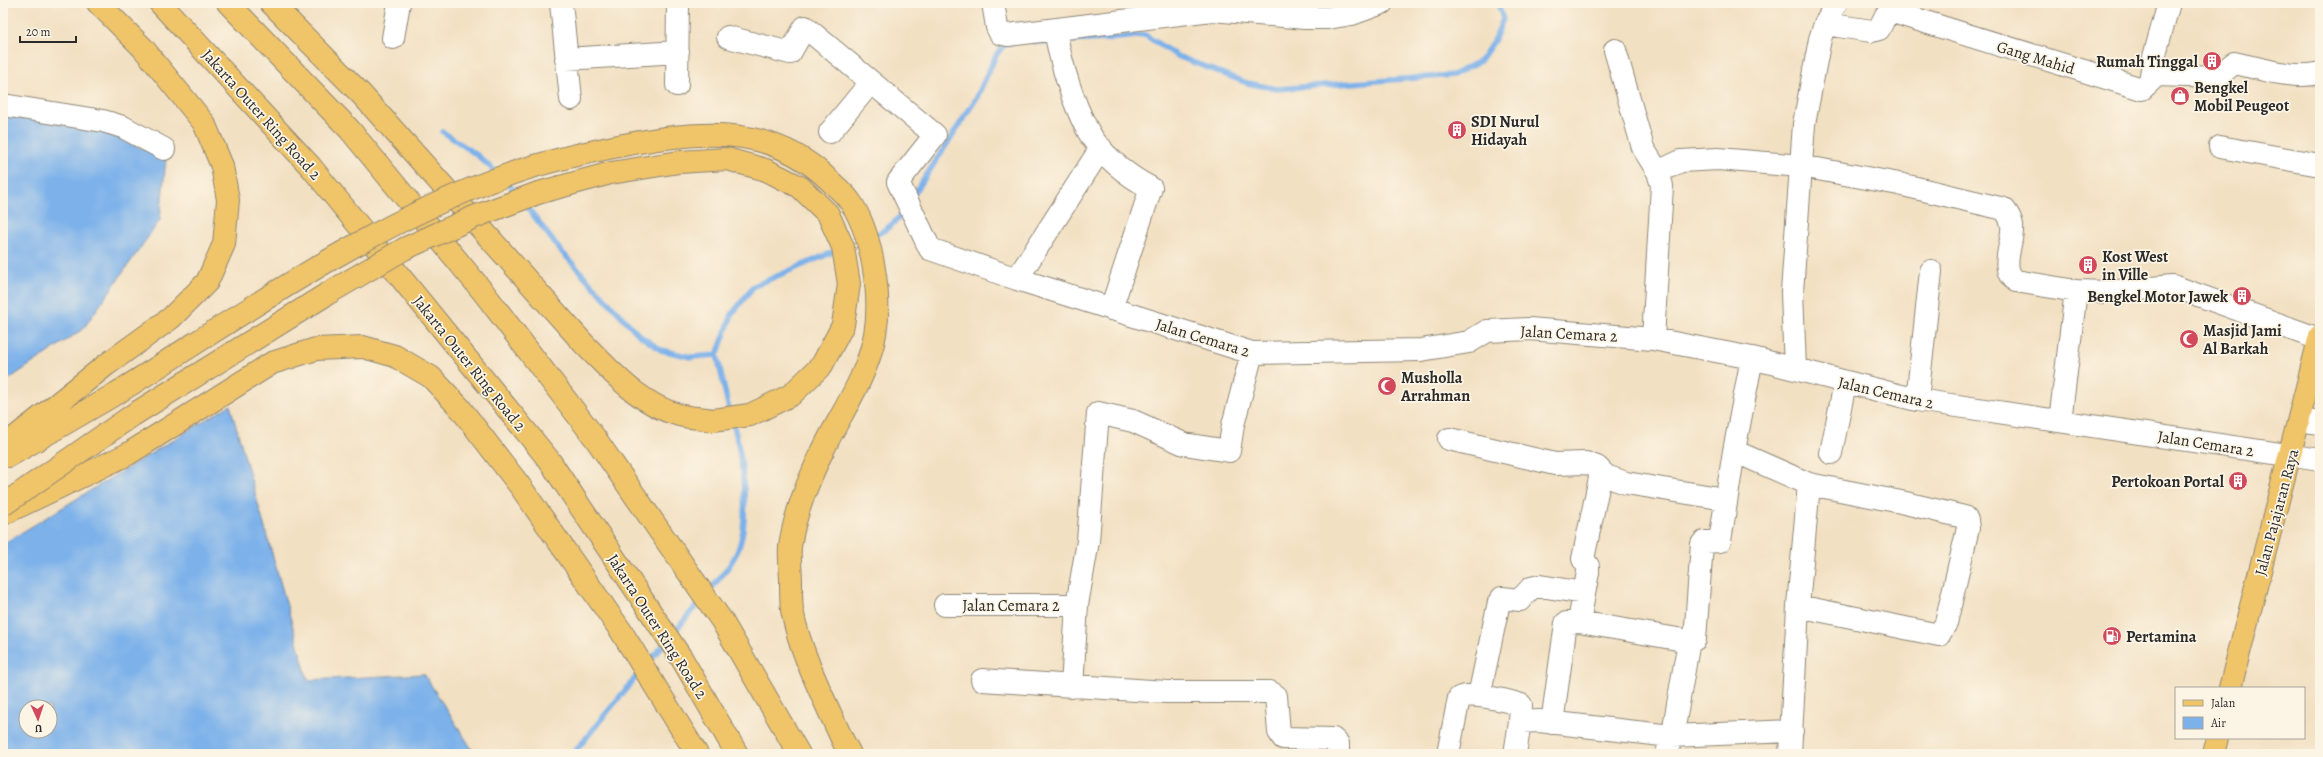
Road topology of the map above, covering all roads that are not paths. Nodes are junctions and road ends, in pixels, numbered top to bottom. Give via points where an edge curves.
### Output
1 (98, 3) edge
2 (160, 3) edge
3 (228, 3) edge
4 (271, 3) edge
5 (400, 3) edge
6 (561, 3) edge
7 (678, 3) edge
8 (993, 3) edge
9 (1382, 3) edge
10 (1836, 3) edge
11 (2169, 3) edge
12 (1211, 7) edge
13 (1825, 24) junction
14 (1054, 30) junction
15 (393, 38) dead end
16 (728, 38) dead end
17 (1615, 50) dead end
18 (678, 52) junction
19 (566, 59) junction
20 (2320, 73) edge
21 (2150, 81) junction
22 (871, 82) junction
23 (677, 85) dead end
24 (571, 99) dead end
25 (3, 105) edge
26 (830, 132) dead end
27 (2220, 147) dead end
28 (1101, 148) junction
29 (164, 149) dead end
30 (2320, 164) edge
31 (1801, 166) junction
32 (1658, 172) junction
33 (1931, 271) dead end
34 (1017, 279) junction
35 (2076, 291) junction
36 (1111, 309) junction
37 (2320, 338) edge
38 (1653, 339) junction
39 (1252, 353) junction
40 (1752, 358) junction
41 (1795, 369) junction
42 (1845, 383) junction
43 (1917, 400) junction
44 (2060, 421) junction
45 (2310, 422) edge
46 (1449, 439) dead end
47 (3, 447) edge
48 (1734, 451) junction
49 (1831, 453) dead end
50 (2290, 457) junction
51 (3, 460) edge
52 (2320, 460) edge
53 (1601, 473) junction
54 (1809, 484) junction
55 (1726, 498) junction
56 (3, 505) edge
57 (3, 514) edge
58 (1584, 593) junction
59 (945, 605) dead end
60 (1077, 605) junction
61 (1798, 606) junction
62 (1579, 622) junction
63 (1689, 641) junction
64 (982, 680) dead end
65 (1072, 687) junction
66 (2230, 687) edge
67 (1479, 696) junction
68 (1520, 722) junction
69 (1552, 722) junction
70 (1792, 731) junction
71 (2217, 739) edge
72 (1669, 745) edge
73 (846, 747) edge
74 (697, 754) edge
75 (737, 754) edge
76 (799, 754) edge
77 (1338, 754) edge
78 (1448, 754) edge
79 (1515, 754) edge
80 (1790, 754) edge
81 (2213, 754) edge

1 - 47 main road via 143,48 204,123 222,166 228,200 224,244 207,282 172,318 106,365
2 - 75 main road, Jakarta Outer Ring Road 2 via 311,167 549,460 682,659
3 - 76 main road via 350,130 484,293 595,438 722,621
4 - 56 main road, bridge via 362,95 584,344 621,382 648,402 679,415 712,420 750,415 791,395 822,365 843,326 849,284 843,247 828,214 800,187 766,170 727,159 679,162 611,173 538,193 474,217 404,249 133,415
5 - 15 street
6 - 19 street
7 - 18 street
8 - 14 street via 1000,33 1008,35
9 - 12 street via 1352,14 1328,18 1305,18
10 - 13 street
11 - 21 street
12 - 14 street
13 - 21 street, Gang Mahid via 1872,31 1879,28 1886,15 1893,12 2136,88 2142,89
13 - 31 street via 1804,124
14 - 28 street via 1060,57 1087,130
16 - 22 street via 790,53 805,27
17 - 32 street via 1643,148
18 - 19 street
18 - 23 street
19 - 24 street
20 - 21 street, Gang Mahid via 2287,73 2234,63 2217,76 2157,75
22 - 26 street
22 - 34 street, Jalan Cemara 2 via 935,135 905,197 930,249
25 - 29 street via 103,121 123,127
27 - 30 street
28 - 34 street
28 - 36 street via 1137,181 1151,188
31 - 32 street via 1718,159 1681,161
31 - 35 street via 1899,184 2004,209 2012,227 2007,270 2009,276 2016,281
31 - 41 street via 1792,292
32 - 38 street via 1662,186
33 - 43 street
34 - 36 street, Jalan Cemara 2
35 - 37 street via 2132,291 2173,286
35 - 44 street
36 - 39 street, Jalan Cemara 2
37 - 45 main road, Jalan Pajajaran Raya
38 - 39 street, Jalan Cemara 2 via 1529,329 1487,331 1469,342 1421,350
38 - 40 street, Jalan Cemara 2
39 - 60 street via 1233,425 1229,451 1184,444 1133,422 1098,413 1088,541
40 - 41 street, Jalan Cemara 2
40 - 48 street
41 - 42 street, Jalan Cemara 2
42 - 43 street, Jalan Cemara 2
42 - 49 street
43 - 44 street, Jalan Cemara 2
44 - 50 street, Jalan Cemara 2
45 - 50 main road, Jalan Pajajaran Raya
46 - 53 street via 1555,464 1586,463 1597,467
48 - 54 street
48 - 55 street
50 - 52 street, Jalan Cemara 2
50 - 66 main road, Jalan Pajajaran Raya
51 - 73 main road, bridge via 117,393 318,268 391,226 462,192 526,169 603,149 676,135 730,134 779,145 818,169 849,200 864,230 876,275 875,334 857,388 827,442 805,492 790,547 792,609 811,670
53 - 55 street via 1626,483
53 - 58 street via 1583,559 1588,566
54 - 61 street
54 - 61 street via 1964,517 1968,528 1946,623 1939,635
55 - 63 street via 1720,542 1702,544 1695,639
57 - 74 main road via 128,454 272,363 316,349 363,347 395,356 431,377 460,408 520,486 621,631
58 - 62 street
58 - 67 street via 1540,586 1531,588 1520,600 1502,598 1499,602
59 - 60 street, Jalan Cemara 2
60 - 65 street
61 - 70 street
62 - 63 street
62 - 69 street via 1566,623
63 - 72 street
64 - 65 street
65 - 77 street via 1167,692 1270,692 1276,696 1279,732 1283,738 1333,739 1338,744
67 - 68 street via 1521,706
67 - 78 street via 1466,695 1459,698
68 - 69 street
68 - 79 street
69 - 72 street
70 - 72 street
70 - 80 street
71 - 81 main road

